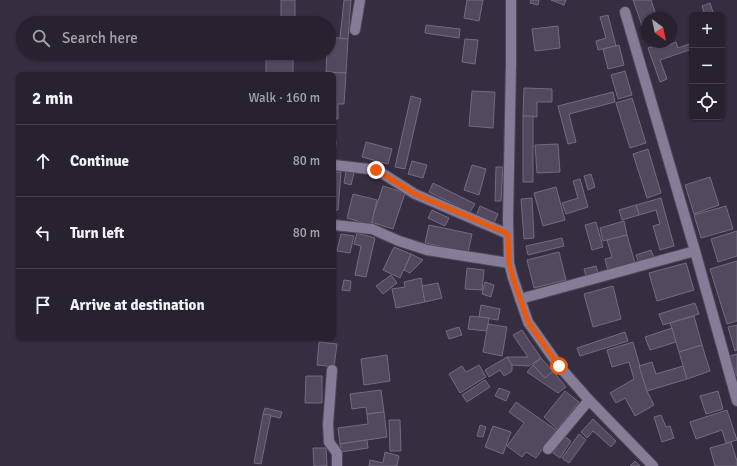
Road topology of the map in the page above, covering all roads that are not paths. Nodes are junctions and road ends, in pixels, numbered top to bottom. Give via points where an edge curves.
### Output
1 (360, 0) edge
2 (511, 0) edge
3 (625, 12) dead end
4 (355, 30) dead end
5 (336, 165) edge
6 (336, 225) edge
7 (508, 234) junction
8 (695, 251) junction
9 (509, 263) junction
10 (520, 299) junction
11 (332, 370) dead end
12 (589, 400) junction
13 (737, 401) edge
14 (548, 449) dead end
15 (337, 466) edge
16 (653, 466) edge

1 - 4 street
2 - 7 street
3 - 8 street
5 - 7 street via 376,170 415,194
6 - 9 street via 372,229 427,250
7 - 9 street
8 - 10 street
8 - 13 street
9 - 10 street
10 - 12 street via 528,322 559,366
11 - 15 street via 328,425 329,442 338,453
12 - 14 street
12 - 16 street

